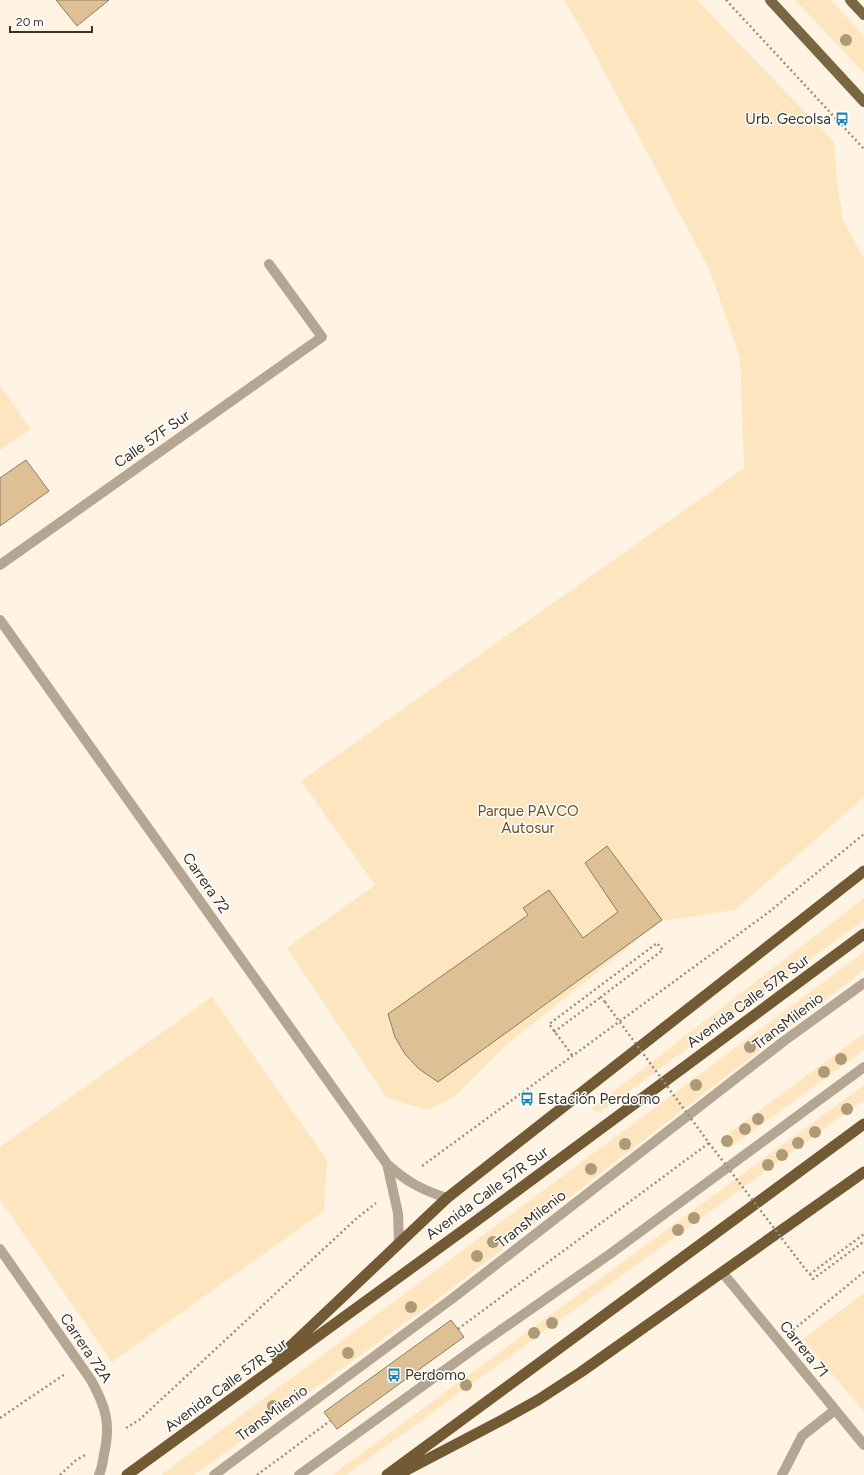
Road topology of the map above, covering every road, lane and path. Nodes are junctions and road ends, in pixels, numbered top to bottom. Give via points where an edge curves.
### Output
1 (726, 0) edge
2 (770, 0) edge
3 (850, 0) edge
4 (864, 15) edge
5 (864, 102) edge
6 (864, 149) edge
7 (269, 264) dead end
8 (0, 565) edge
9 (0, 620) edge
10 (864, 834) edge
11 (864, 871) edge
12 (864, 934) edge
13 (864, 983) edge
14 (601, 997) junction
15 (554, 1032) junction
16 (572, 1056) junction
17 (864, 1067) edge
18 (864, 1124) edge
19 (709, 1143) junction
20 (445, 1149) dead end
21 (387, 1164) junction
22 (864, 1172) edge
23 (448, 1198) junction
24 (357, 1218) dead end
25 (864, 1234) edge
26 (399, 1244) junction
27 (863, 1244) edge
28 (0, 1249) edge
29 (722, 1272) junction
30 (864, 1272) edge
31 (810, 1274) junction
32 (458, 1329) dead end
33 (779, 1342) junction
34 (80, 1364) junction
35 (243, 1390) junction
36 (835, 1410) junction
37 (0, 1418) edge
38 (139, 1420) dead end
39 (330, 1421) dead end
40 (864, 1445) edge
41 (75, 1461) dead end
42 (60, 1475) edge
43 (99, 1475) edge
44 (127, 1475) edge
45 (214, 1475) edge
46 (257, 1475) edge
47 (299, 1475) edge
48 (387, 1475) edge
49 (397, 1475) edge
50 (782, 1475) edge

1 - 6 path
2 - 5 main road
3 - 4 main road
7 - 8 street, Calle 57F Sur via 322,337
9 - 21 street, Carrera 72
10 - 16 path via 769,912
11 - 23 highway
12 - 35 highway, Avenida Calle 57R Sur
13 - 45 street, TransMilenio via 784,1041 453,1298
14 - 15 path
14 - 15 path via 663,950 657,943 549,1024
14 - 19 path, bridge
15 - 16 path
16 - 20 path
17 - 47 street via 610,1254
18 - 48 highway
19 - 31 path, bridge
19 - 32 path
21 - 23 street, Carrera 72 via 405,1180 422,1190
21 - 26 street, Carrera 72 via 398,1213
22 - 29 highway
23 - 26 highway
24 - 38 path
25 - 31 path
26 - 35 highway
27 - 31 path via 813,1279
28 - 34 street, Carrera 72A
29 - 33 street, Carrera 71
29 - 49 highway via 538,1400
30 - 33 path
33 - 36 street, Carrera 71
34 - 37 path
34 - 43 street, Carrera 72A via 102,1401 108,1423
35 - 44 highway, Avenida Calle 57R Sur
36 - 40 street, Carrera 71
36 - 50 street via 802,1436
39 - 46 path
41 - 42 path

